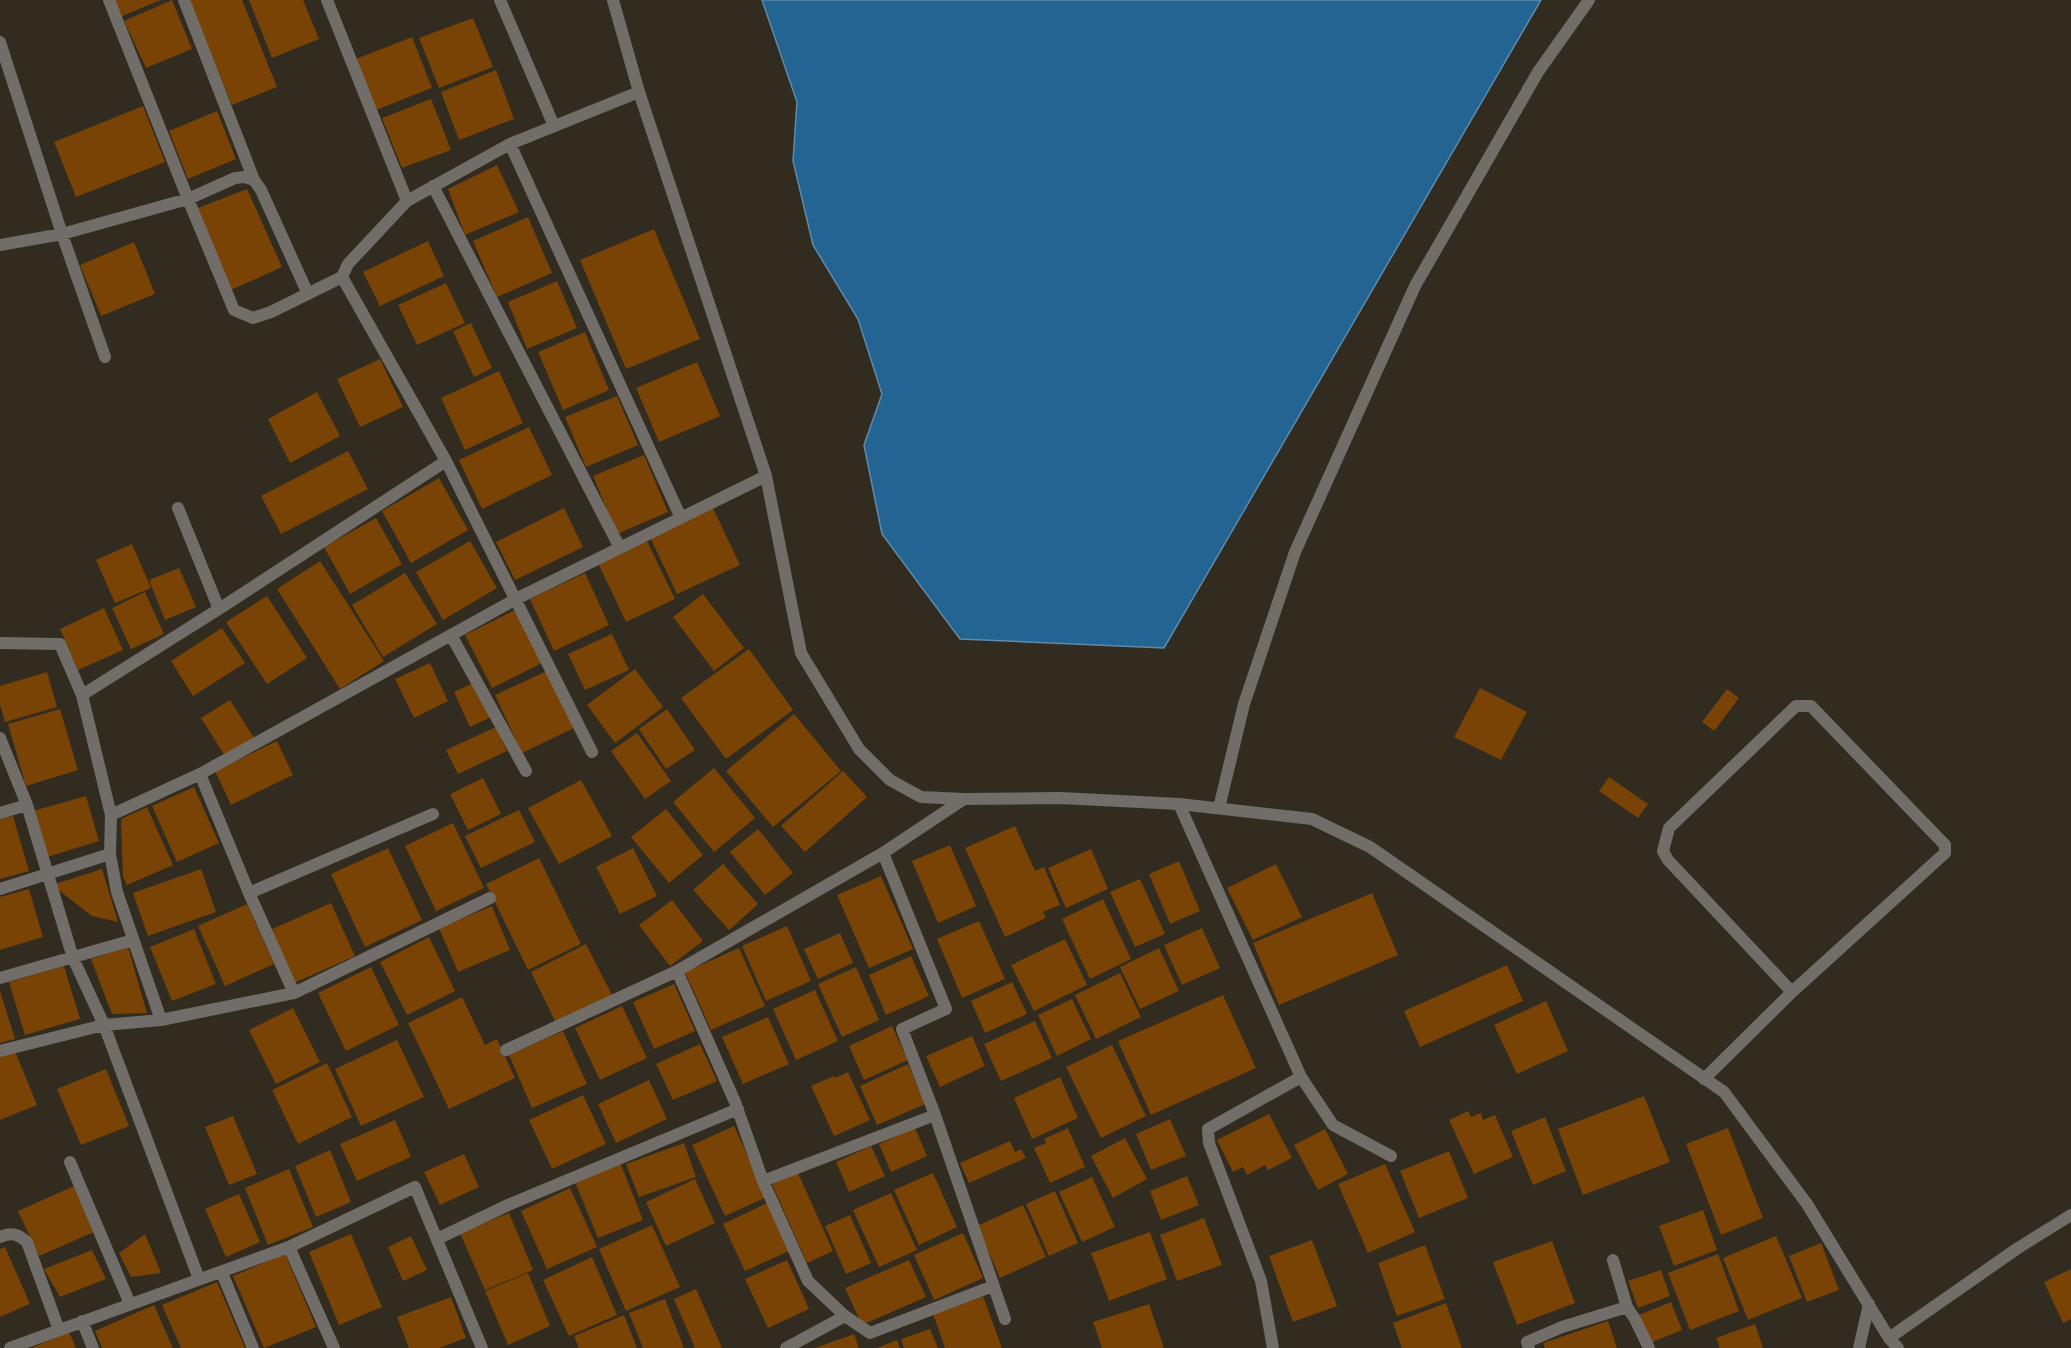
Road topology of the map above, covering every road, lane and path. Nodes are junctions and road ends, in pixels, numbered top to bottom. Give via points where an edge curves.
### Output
1 (109, 0) edge
2 (184, 0) edge
3 (327, 0) edge
4 (500, 0) edge
5 (614, 0) edge
6 (1589, 0) edge
7 (0, 42) edge
8 (639, 92) junction
9 (555, 126) junction
10 (510, 144) junction
11 (254, 180) junction
12 (433, 186) junction
13 (188, 199) junction
14 (407, 201) junction
15 (62, 234) junction
16 (0, 245) edge
17 (342, 277) junction
18 (308, 294) junction
19 (105, 357) dead end
20 (446, 461) junction
21 (766, 476) junction
22 (178, 508) dead end
23 (681, 518) junction
24 (620, 548) junction
25 (516, 599) junction
26 (219, 609) junction
27 (451, 634) junction
28 (0, 643) edge
29 (82, 695) junction
30 (0, 738) edge
31 (592, 752) dead end
32 (526, 771) dead end
33 (200, 774) junction
34 (964, 799) junction
35 (27, 804) junction
36 (1179, 804) junction
37 (1219, 808) junction
38 (0, 813) edge
39 (433, 814) dead end
40 (111, 815) junction
41 (883, 853) junction
42 (110, 854) junction
43 (46, 875) junction
44 (0, 889) edge
45 (249, 893) junction
46 (490, 898) dead end
47 (133, 940) junction
48 (72, 958) junction
49 (677, 971) junction
50 (0, 978) edge
51 (1792, 992) junction
52 (294, 993) junction
53 (161, 1020) junction
54 (104, 1026) junction
55 (506, 1050) dead end
56 (0, 1052) edge
57 (1301, 1077) junction
58 (1704, 1079) junction
59 (738, 1109) junction
60 (935, 1114) junction
61 (1391, 1156) dead end
62 (70, 1162) dead end
63 (763, 1181) junction
64 (2071, 1215) edge
65 (0, 1237) edge
66 (437, 1239) junction
67 (289, 1247) junction
68 (1613, 1260) dead end
69 (222, 1273) junction
70 (199, 1279) junction
71 (993, 1286) junction
72 (130, 1304) junction
73 (1869, 1304) junction
74 (1627, 1307) junction
75 (845, 1317) junction
76 (1005, 1319) dead end
77 (82, 1322) junction
78 (59, 1330) junction
79 (1889, 1338) junction
80 (10, 1348) edge
81 (93, 1348) edge
82 (253, 1348) edge
83 (334, 1348) edge
84 (482, 1348) edge
85 (786, 1348) edge
86 (1273, 1348) edge
87 (1529, 1348) edge
88 (1649, 1348) edge
89 (1859, 1348) edge
90 (1898, 1348) edge

1 - 13 street
2 - 11 street
3 - 14 street
4 - 9 street
5 - 8 street
6 - 37 street via 1538,72 1415,286 1295,552 1244,704
7 - 15 street
8 - 9 street
8 - 21 street
9 - 10 street
10 - 12 street
10 - 23 street
11 - 13 street via 235,178
11 - 18 street
12 - 14 street
12 - 24 street
13 - 15 street
13 - 18 street via 234,310 253,318
14 - 17 street via 348,264
15 - 16 street
15 - 19 street
17 - 18 street
17 - 20 street
20 - 25 street
20 - 26 street
21 - 23 street
21 - 34 street via 801,652 859,749 890,780 921,797
22 - 26 street
23 - 24 street
24 - 25 street
25 - 27 street
25 - 31 street
26 - 29 street
27 - 32 street
27 - 33 street
28 - 29 street via 60,644
29 - 40 street
30 - 35 street
33 - 40 street
33 - 45 street
34 - 36 street via 1060,798
34 - 41 street
35 - 38 street
35 - 43 street
36 - 37 street
36 - 57 street
37 - 58 street via 1312,819 1370,847
39 - 45 street
40 - 42 street
41 - 49 street
41 - 60 street via 946,1009 902,1029
42 - 43 street
42 - 47 street via 117,892
43 - 44 street
43 - 48 street
45 - 52 street
46 - 52 street
47 - 48 street
47 - 53 street
48 - 50 street
48 - 54 street
49 - 55 street
49 - 59 street
51 - 51 street via 1945,853 1945,845 1811,706 1796,706 1669,828 1663,852
51 - 58 street
52 - 53 street
53 - 54 street
54 - 56 street
54 - 70 street
57 - 61 street via 1333,1125
57 - 86 street via 1208,1129 1209,1143 1261,1281
58 - 73 street via 1724,1092 1807,1204
59 - 63 street
59 - 66 street via 508,1205
60 - 63 street
60 - 71 street
62 - 72 street
63 - 75 street via 808,1281
64 - 79 street
65 - 78 street via 18,1234 27,1242
66 - 67 street via 415,1187
66 - 84 street
67 - 69 street
67 - 83 street
68 - 74 street
69 - 70 street
69 - 82 street
70 - 72 street
71 - 75 street via 870,1334
71 - 76 street
72 - 77 street
73 - 79 street
73 - 89 street
74 - 87 street via 1562,1327 1527,1342
74 - 88 street
75 - 85 street
77 - 78 street
77 - 81 street
78 - 80 street
79 - 90 street

